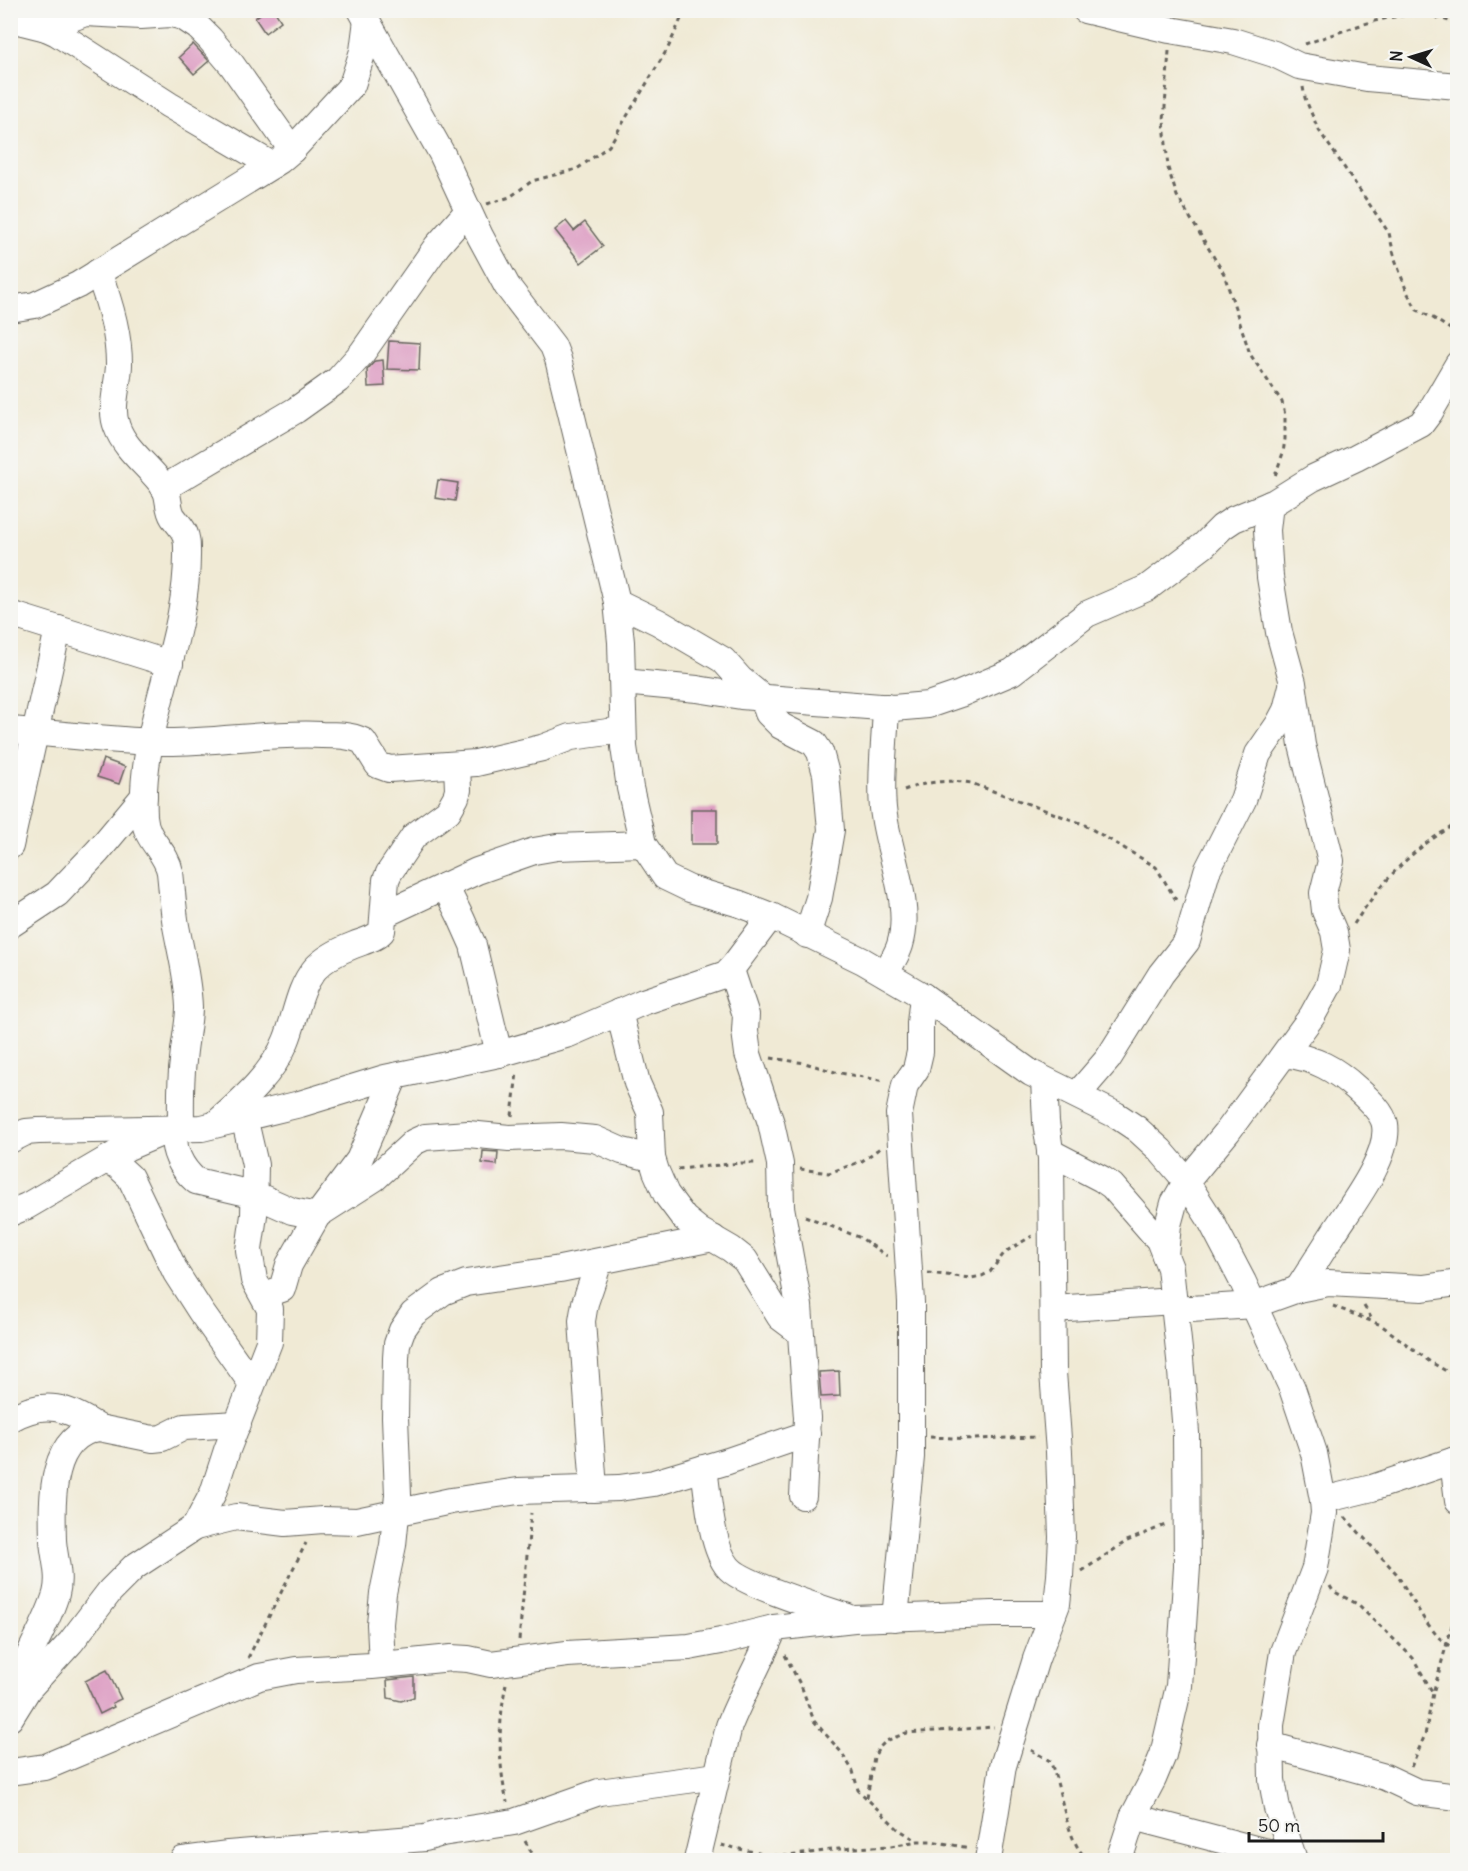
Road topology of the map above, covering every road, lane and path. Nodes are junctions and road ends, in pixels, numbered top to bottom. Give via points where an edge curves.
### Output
1 (685, 10) edge
2 (1098, 12) edge
3 (364, 15) edge
4 (10, 19) edge
5 (1171, 20) edge
6 (1458, 23) edge
7 (46, 28) junction
8 (1274, 54) junction
9 (1299, 66) junction
10 (1458, 86) edge
11 (292, 150) junction
12 (272, 165) junction
13 (468, 211) junction
14 (98, 272) junction
15 (10, 309) edge
16 (1458, 334) edge
17 (1458, 364) edge
18 (164, 488) junction
19 (1270, 504) junction
20 (617, 602) junction
21 (10, 614) edge
22 (58, 629) junction
23 (170, 664) junction
24 (623, 682) junction
25 (1293, 683) junction
26 (763, 698) junction
27 (886, 707) junction
28 (622, 730) junction
29 (22, 731) edge
30 (150, 741) junction
31 (457, 765) junction
32 (144, 796) junction
33 (882, 798) junction
34 (1458, 824) edge
35 (643, 844) junction
36 (10, 846) edge
37 (445, 886) junction
38 (385, 914) junction
39 (771, 916) junction
40 (1195, 917) junction
41 (10, 925) edge
42 (807, 935) junction
43 (1337, 950) junction
44 (730, 970) junction
45 (886, 974) junction
46 (923, 996) junction
47 (619, 1012) junction
48 (510, 1050) junction
49 (748, 1054) junction
50 (1285, 1054) junction
51 (395, 1076) junction
52 (1044, 1080) junction
53 (907, 1082) junction
54 (1077, 1095) junction
55 (244, 1117) junction
56 (214, 1125) junction
57 (174, 1129) junction
58 (898, 1135) junction
59 (509, 1138) junction
60 (10, 1140) edge
61 (1050, 1152) junction
62 (105, 1161) junction
63 (654, 1164) junction
64 (780, 1164) junction
65 (1186, 1182) junction
66 (256, 1195) junction
67 (781, 1207) junction
68 (10, 1213) edge
69 (319, 1214) junction
70 (1053, 1226) junction
71 (713, 1238) junction
72 (1165, 1255) junction
73 (599, 1262) junction
74 (909, 1275) junction
75 (1458, 1283) edge
76 (1304, 1288) junction
77 (264, 1295) junction
78 (1254, 1305) junction
79 (1174, 1306) junction
80 (1053, 1309) junction
81 (800, 1332) junction
82 (1458, 1378) edge
83 (252, 1384) junction
84 (10, 1419) edge
85 (238, 1424) junction
86 (99, 1428) junction
87 (807, 1434) junction
88 (911, 1436) junction
89 (1058, 1439) junction
90 (1455, 1460) edge
91 (704, 1468) junction
92 (532, 1490) junction
93 (594, 1490) junction
94 (803, 1496) dead end
95 (1328, 1499) junction
96 (1458, 1501) edge
97 (396, 1513) junction
98 (1186, 1517) junction
99 (318, 1520) junction
100 (195, 1527) junction
101 (1316, 1561) junction
102 (1055, 1604) junction
103 (1458, 1604) edge
104 (895, 1617) junction
105 (854, 1619) junction
106 (778, 1627) junction
107 (1446, 1643) junction
108 (1458, 1657) edge
109 (514, 1661) junction
110 (382, 1665) junction
111 (239, 1685) junction
112 (1433, 1693) junction
113 (11, 1717) edge
114 (1012, 1732) junction
115 (1270, 1744) junction
116 (10, 1772) edge
117 (717, 1776) junction
118 (1406, 1786) junction
119 (1458, 1797) edge
120 (867, 1798) junction
121 (1133, 1817) junction
122 (514, 1822) junction
123 (918, 1841) junction
124 (700, 1852) edge
125 (989, 1856) edge
126 (1293, 1858) edge
127 (183, 1860) edge
128 (1088, 1860) edge
129 (1119, 1860) edge

1 - 13 path via 668,48 609,146 577,169 532,181 510,196
2 - 5 street
3 - 11 street via 363,51 352,85
3 - 13 street
4 - 7 street
5 - 8 street
5 - 19 path via 1164,121 1168,168 1177,196 1224,274 1250,354 1282,402 1285,439
6 - 8 path via 1418,16 1379,21
7 - 11 street via 86,13 183,17 210,39
7 - 12 street
8 - 9 street
9 - 10 street via 1367,78
9 - 16 path via 1305,98 1318,129 1389,233 1403,281 1417,310
11 - 12 street
12 - 14 street
13 - 18 street via 338,380 296,410
13 - 20 street via 507,286 553,346 558,359
14 - 15 street via 35,305
14 - 18 street via 119,351 116,425
17 - 19 street via 1421,424
18 - 23 street via 171,512 182,525 187,550 180,621
19 - 25 street via 1270,577
19 - 27 street via 1222,527 1147,588 1087,614 1012,672 928,705
20 - 24 street
20 - 26 street via 658,621 723,660
21 - 22 street
22 - 23 street
22 - 29 street
23 - 30 street
24 - 26 street
24 - 28 street
25 - 40 street via 1286,710 1258,754 1243,800 1208,871
25 - 43 street via 1302,745 1331,861 1323,893
26 - 27 street
26 - 42 street via 768,713 781,726 814,743 826,774 831,831 819,898
27 - 33 street
28 - 31 street via 570,737 502,759
28 - 35 street
29 - 30 street
29 - 36 street
30 - 31 street via 330,735 362,741 383,768
30 - 32 street
31 - 38 street via 456,797 448,811 414,836 389,873
32 - 41 street via 57,894
32 - 57 street via 145,828 170,870 188,987 189,1010
33 - 40 path via 933,782 958,781 1012,797 1083,824 1156,867 1174,898
33 - 45 street via 904,924 900,945
34 - 43 path via 1412,855 1363,910
35 - 37 street via 543,848
35 - 39 street via 665,877 690,890
37 - 38 street
37 - 48 street via 462,918
38 - 56 street via 380,934 317,967 304,985 279,1057
39 - 42 street
39 - 44 street
40 - 54 street via 1183,947 1161,974 1108,1059
42 - 45 street
43 - 50 street via 1329,985
44 - 47 street
44 - 49 street via 746,1015
45 - 46 street
46 - 52 street
46 - 53 street via 920,1052 916,1069
47 - 48 street via 569,1034
47 - 63 street via 636,1083 650,1112
48 - 51 street
48 - 59 path
49 - 53 path via 887,1082
49 - 64 street
50 - 65 street
50 - 76 street via 1326,1065 1344,1077 1380,1113 1385,1124 1373,1170
51 - 55 street
51 - 69 street via 359,1160
52 - 54 street
52 - 61 street
53 - 58 street via 900,1101
54 - 65 street via 1137,1129
55 - 56 street
55 - 66 street via 255,1165
56 - 57 street
57 - 60 street via 38,1131
57 - 62 street
57 - 66 street via 175,1152 196,1181
58 - 64 path via 862,1161 829,1173
58 - 74 street
59 - 63 street via 595,1139
59 - 69 street via 468,1134 420,1139 375,1178
61 - 70 street
61 - 72 street via 1112,1186 1160,1240
62 - 68 street
62 - 83 street via 117,1165 130,1177 176,1273
63 - 64 path
63 - 71 street via 666,1194 684,1218
64 - 67 street
65 - 72 street via 1174,1203
65 - 78 street via 1210,1219
66 - 69 street via 292,1211
66 - 77 street via 249,1250 254,1280
67 - 74 path via 861,1238
67 - 81 street via 799,1305
69 - 77 street via 289,1265 282,1289
70 - 74 path via 1013,1246 982,1276
70 - 80 street
71 - 73 street
71 - 81 street via 745,1260 780,1317
72 - 79 street
73 - 93 street via 582,1321
73 - 97 street via 466,1282 443,1292 413,1314 402,1330 396,1358
74 - 88 street
75 - 76 street via 1423,1288 1332,1283
76 - 78 street
76 - 82 path via 1329,1304 1381,1325
77 - 83 street via 270,1309 269,1342
78 - 79 street
78 - 95 street via 1292,1388
79 - 80 street
79 - 98 street via 1186,1433
80 - 89 street
81 - 87 street
83 - 85 street
84 - 86 street via 35,1408 52,1407 78,1414
85 - 86 street via 184,1427 153,1439
85 - 100 street via 213,1493
86 - 113 street via 69,1444 60,1459 53,1541 59,1582 22,1670
87 - 91 street
87 - 94 street
88 - 89 path
88 - 104 street
89 - 102 street via 1062,1537
90 - 95 street
90 - 96 street
91 - 93 street via 654,1483
91 - 105 street via 712,1527 728,1567 743,1579
92 - 93 street
92 - 97 street
92 - 109 path via 523,1612
95 - 101 street
95 - 107 path via 1396,1573 1424,1619
97 - 99 street via 357,1521
97 - 110 street via 380,1623
98 - 102 path via 1127,1541 1082,1572
98 - 121 street via 1187,1567 1179,1686 1163,1755
99 - 100 street via 285,1523 236,1517
99 - 111 path via 245,1664
100 - 113 street via 134,1567 110,1591 28,1689
101 - 112 path via 1333,1591 1359,1605 1413,1658
101 - 115 street via 1283,1652
102 - 104 street
102 - 114 street
103 - 107 path
104 - 105 street
105 - 106 street
106 - 109 street via 688,1647
106 - 117 street via 737,1706
106 - 120 path via 783,1651 814,1721 842,1753 858,1790
107 - 108 path
107 - 112 path
109 - 110 street via 491,1664 450,1658
109 - 122 path via 501,1722 502,1782
110 - 111 street via 296,1671
111 - 116 street via 45,1767
112 - 118 path via 1425,1735 1413,1758
114 - 120 path via 921,1731 886,1741 874,1757
114 - 125 street
114 - 128 path via 1022,1747 1050,1761 1067,1820 1081,1855
115 - 118 street
115 - 126 street via 1276,1808
117 - 122 street via 599,1792
117 - 124 street
118 - 119 street via 1417,1792
120 - 123 path via 898,1829
121 - 126 street
121 - 129 street
122 - 127 street via 410,1840
123 - 124 path via 789,1856 732,1846
123 - 125 path

